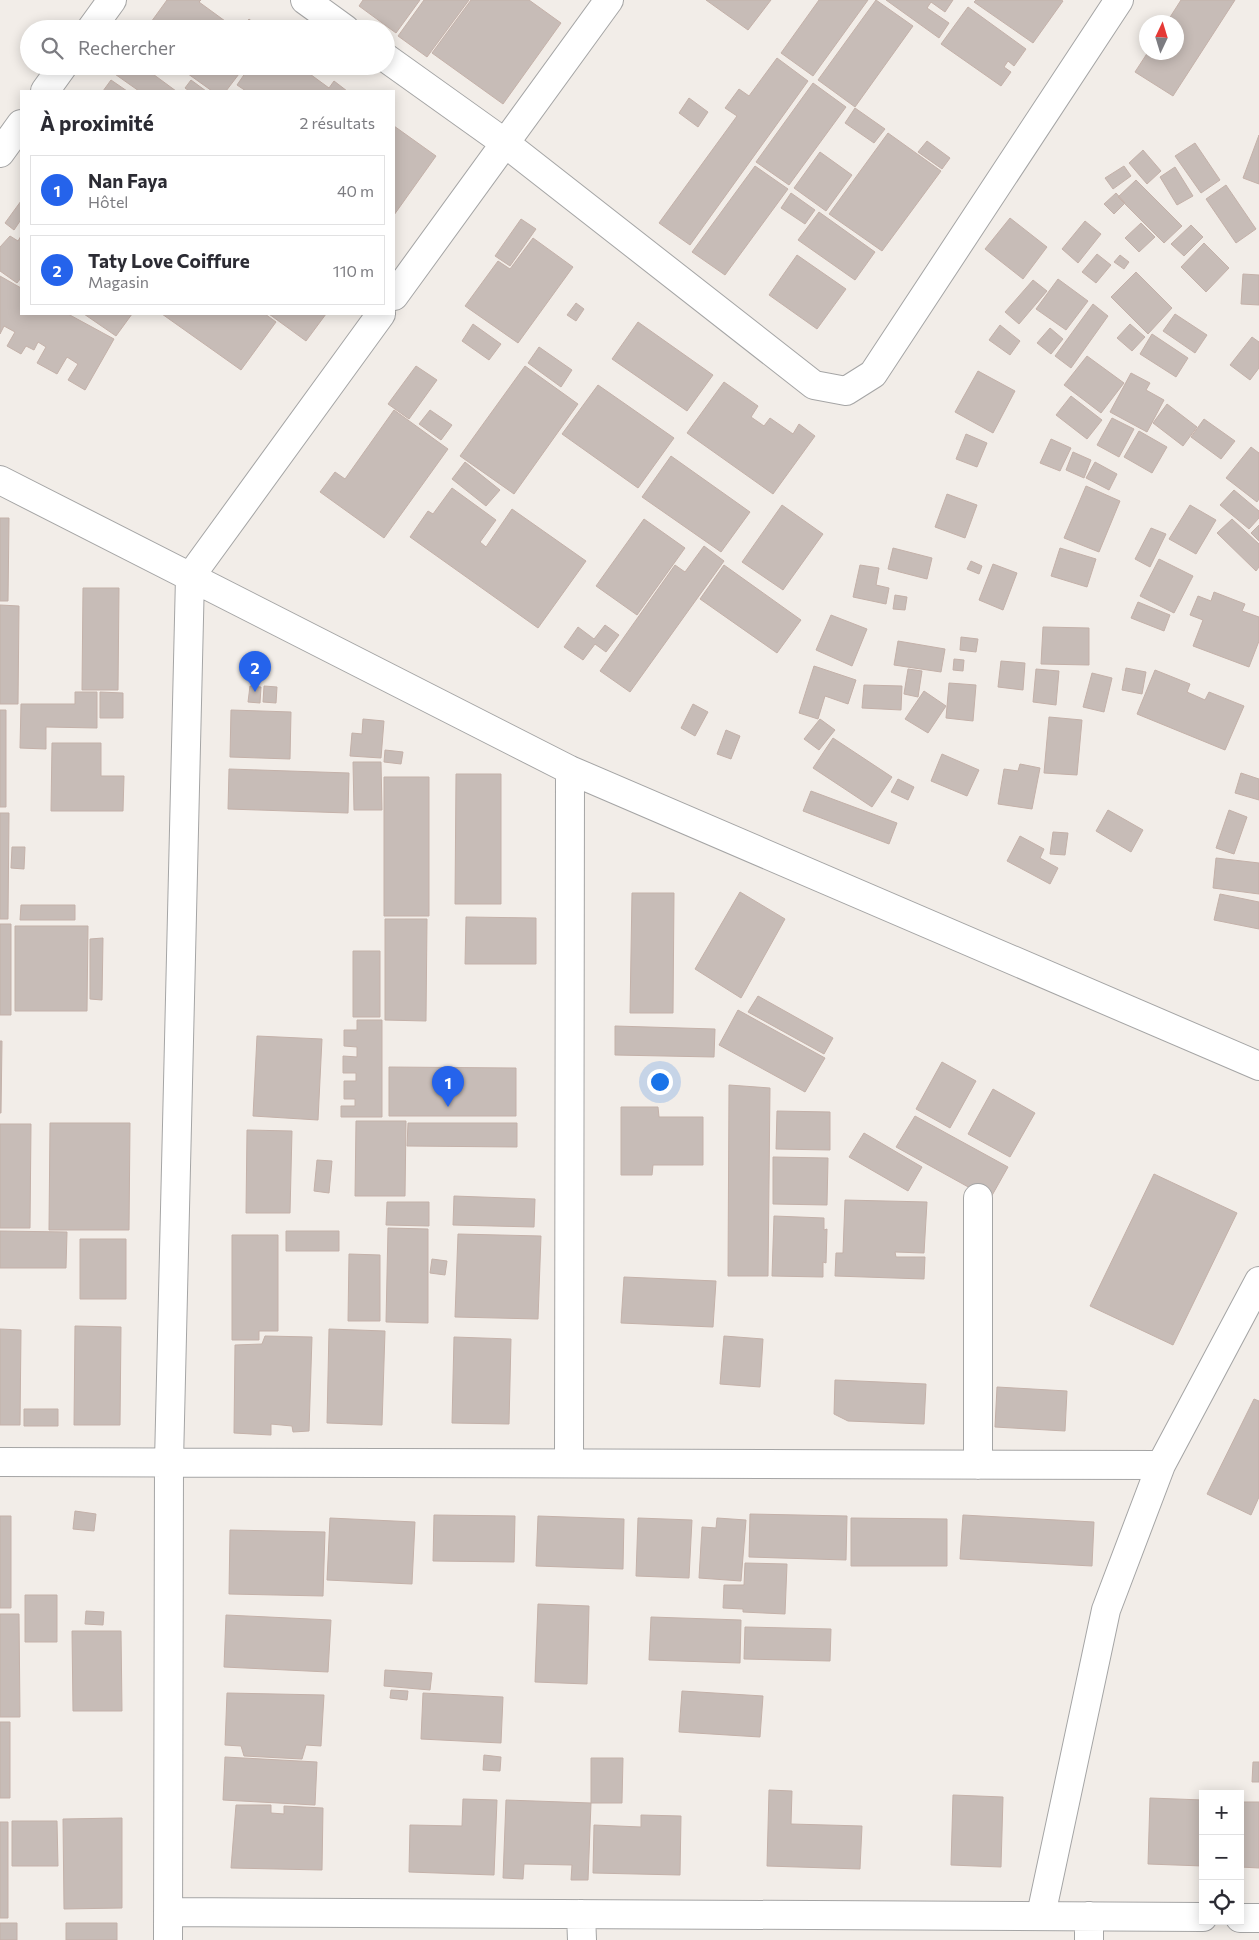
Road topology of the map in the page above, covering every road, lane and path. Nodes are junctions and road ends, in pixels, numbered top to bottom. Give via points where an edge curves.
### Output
1 (112, 0) edge
2 (305, 0) edge
3 (609, 0) edge
4 (1119, 0) edge
5 (98, 20) edge
6 (333, 20) edge
7 (395, 65) edge
8 (57, 75) edge
9 (46, 90) edge
10 (20, 125) edge
11 (505, 144) junction
12 (0, 153) edge
13 (395, 295) edge
14 (380, 315) edge
15 (0, 480) edge
16 (190, 577) junction
17 (570, 770) junction
18 (1259, 1066) edge
19 (978, 1198) dead end
20 (1259, 1282) edge
21 (0, 1462) edge
22 (169, 1462) junction
23 (569, 1463) junction
24 (978, 1465) junction
25 (1161, 1466) junction
26 (168, 1912) junction
27 (1041, 1915) junction
28 (1199, 1917) edge
29 (1244, 1918) edge
30 (1259, 1918) edge
31 (582, 1927) edge
32 (1089, 1928) edge
33 (168, 1940) edge

1 - 5 street
2 - 6 street
3 - 11 street
4 - 11 street via 873,374 846,391 814,385
7 - 11 street
8 - 9 street
10 - 12 street
11 - 13 street
14 - 16 street
15 - 16 street
16 - 17 street
16 - 22 street
17 - 18 street
17 - 23 street
19 - 24 street
20 - 25 street
21 - 22 street
22 - 23 street
22 - 26 street
23 - 24 street
24 - 25 street
25 - 27 street via 1106,1610
26 - 31 street
26 - 33 street
27 - 31 street
27 - 32 street
28 - 32 street
29 - 30 street

